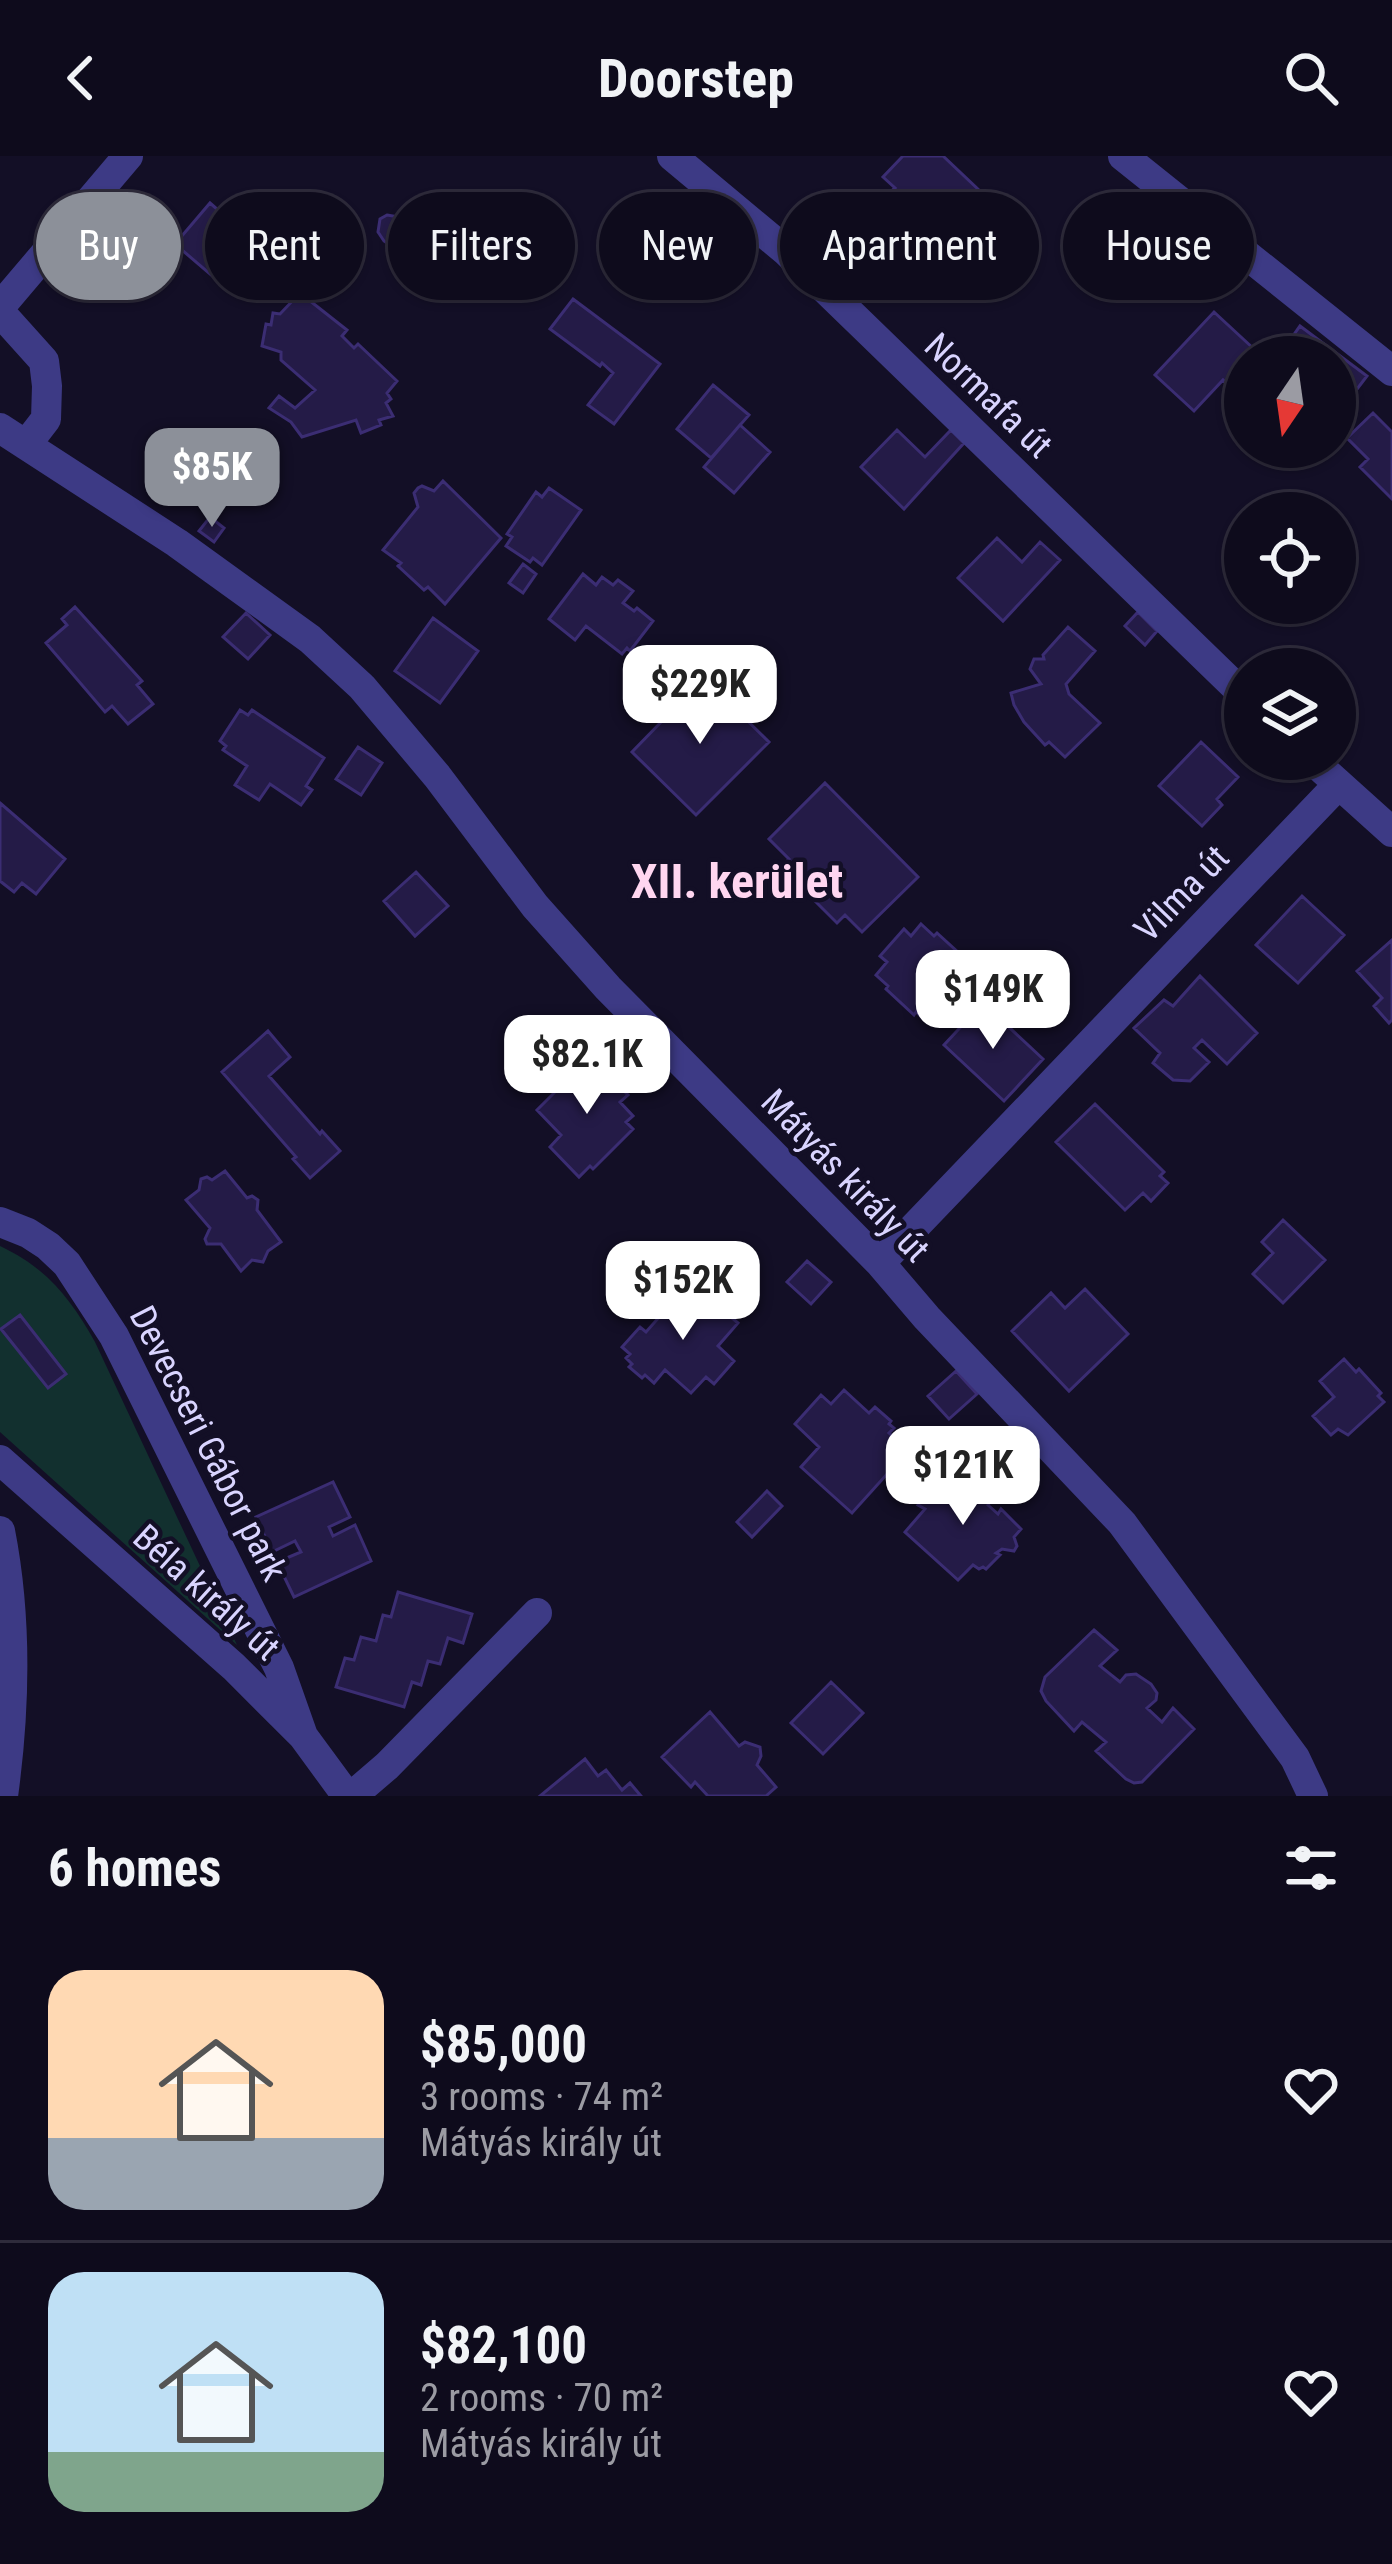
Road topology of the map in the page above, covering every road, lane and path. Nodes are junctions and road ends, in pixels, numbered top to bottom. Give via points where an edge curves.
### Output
1 (128, 156) edge
2 (672, 156) edge
3 (1124, 156) edge
4 (0, 310) edge
5 (1392, 371) edge
6 (13, 436) edge
7 (1224, 676) edge
8 (1333, 780) edge
9 (1338, 785) junction
10 (1392, 832) edge
11 (0, 1222) edge
12 (880, 1263) junction
13 (0, 1460) edge
14 (0, 1532) edge
15 (537, 1613) dead end
16 (303, 1736) junction
17 (3, 1796) edge
18 (350, 1796) edge
19 (1313, 1796) edge

1 - 4 street
2 - 7 street, Normafa út via 786,251
3 - 5 street
4 - 6 street via 44,361 47,386 46,419
6 - 12 street, Mátyás király út via 177,543 362,687 608,988
8 - 9 street
9 - 10 street
9 - 12 street, Vilma út
11 - 16 street, Devecseri Gábor park via 67,1264 114,1336 279,1668
12 - 19 street, Mátyás király út via 1122,1523 1294,1758
13 - 16 street, Béla király út
14 - 17 street via 12,1672
15 - 18 street
16 - 18 street, Béla király út

